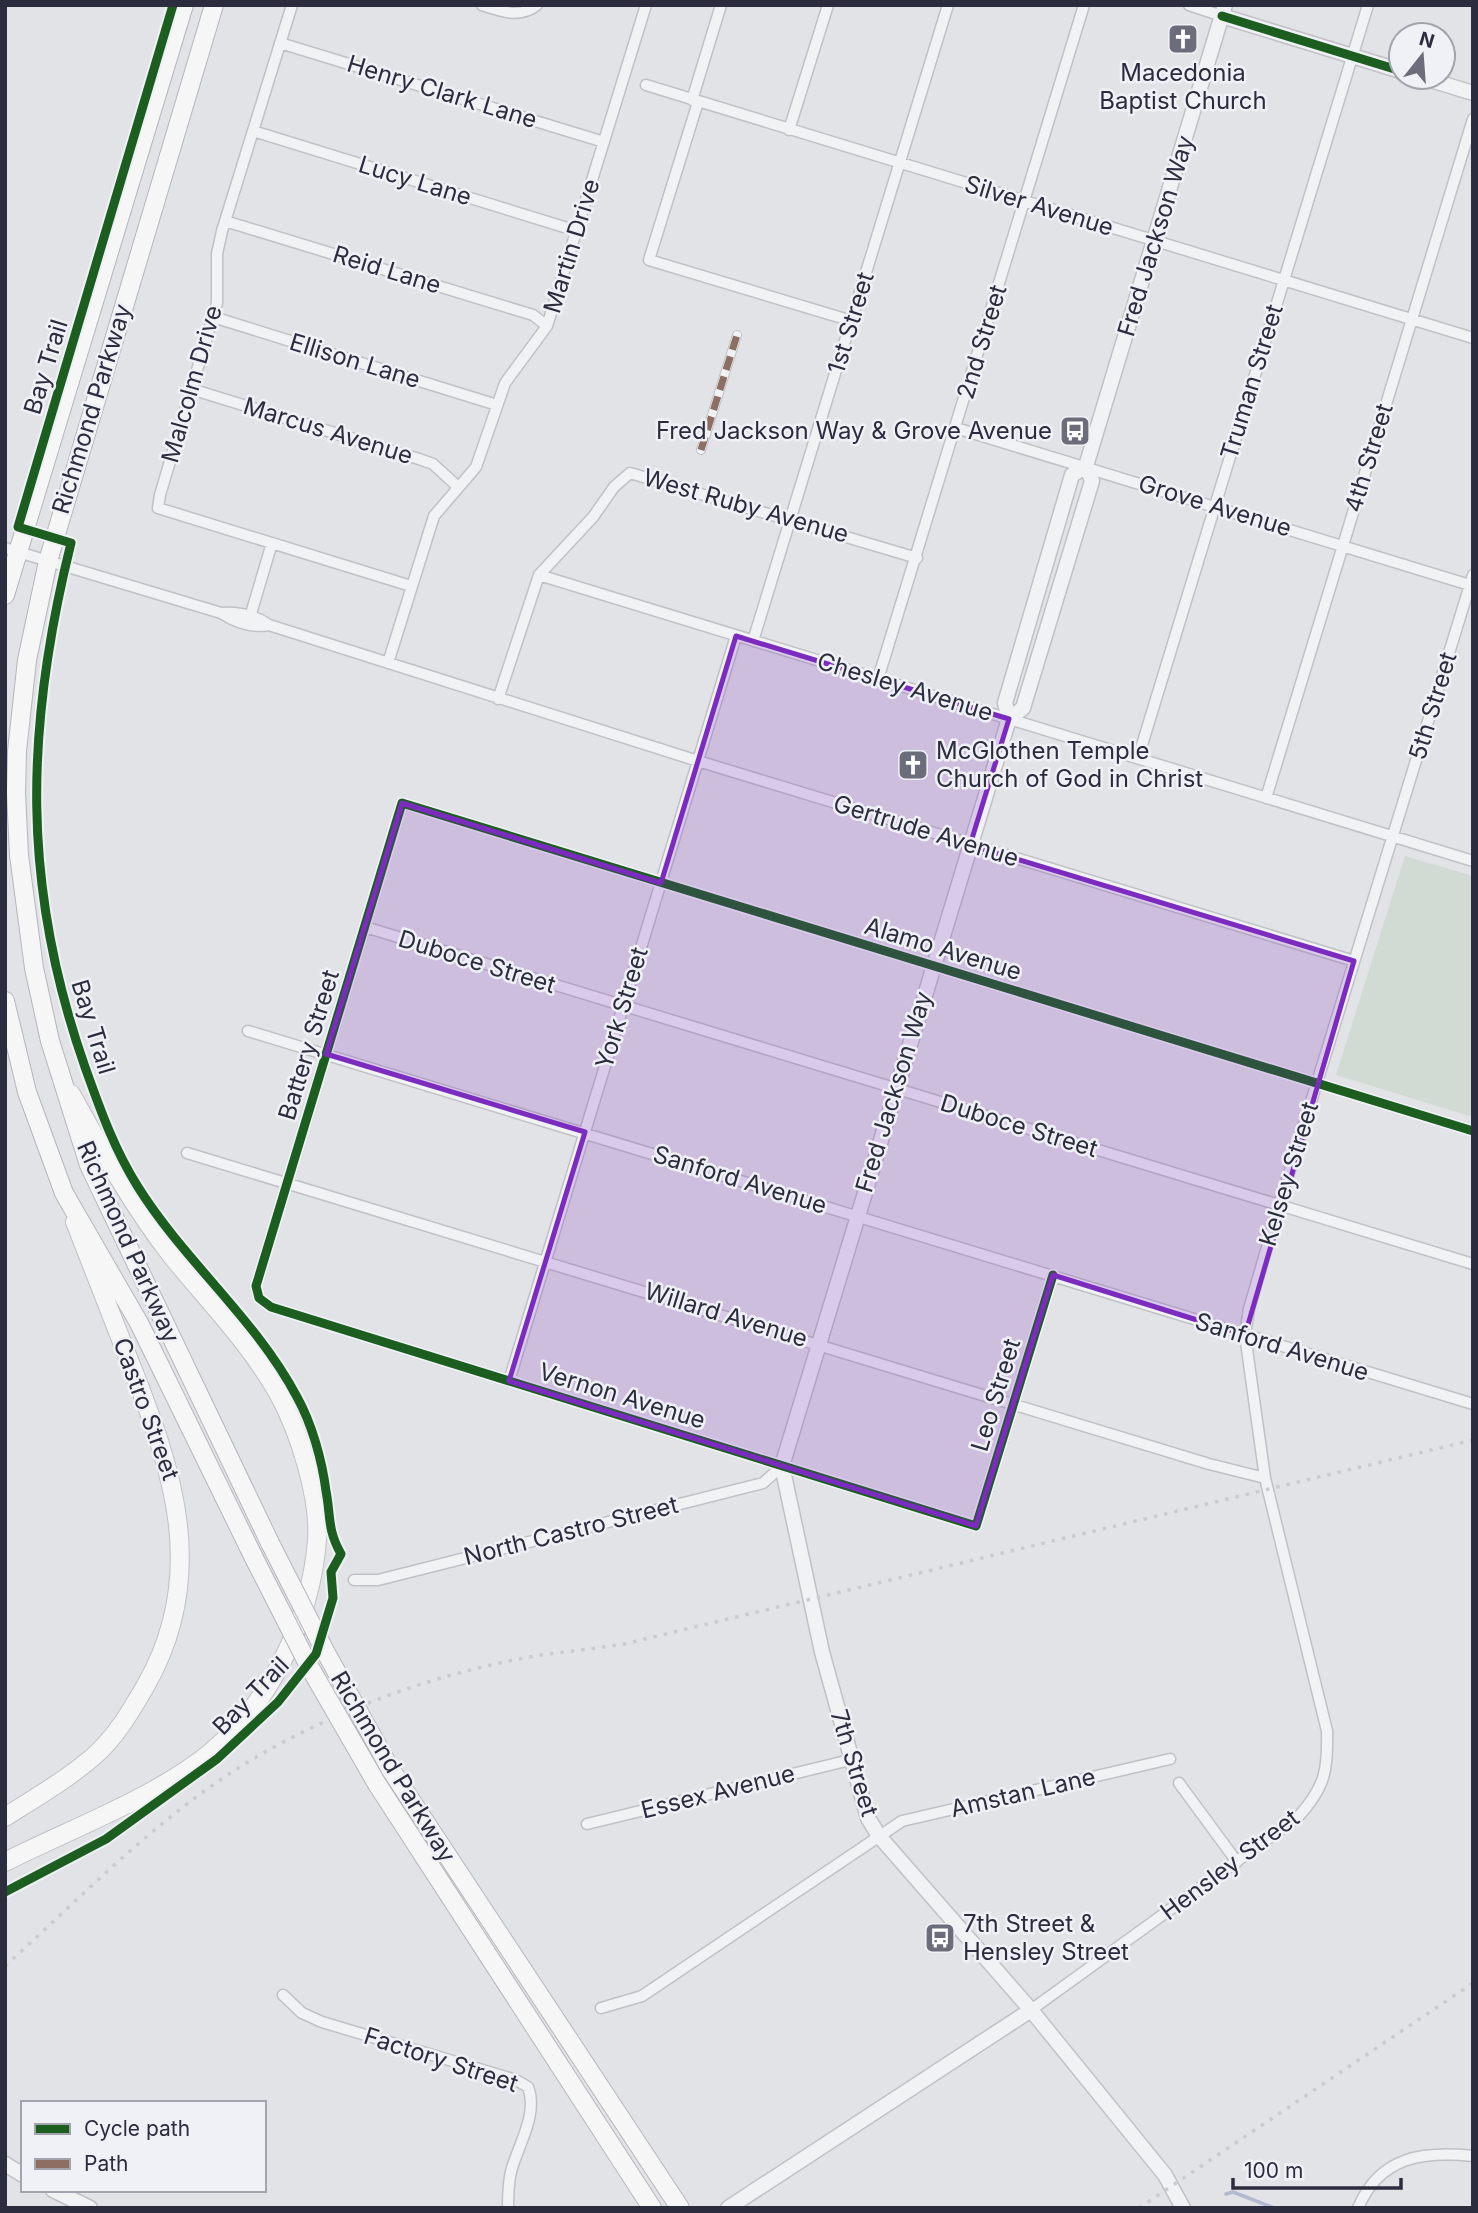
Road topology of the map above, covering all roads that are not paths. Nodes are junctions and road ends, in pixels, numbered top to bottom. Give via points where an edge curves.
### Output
1 (184, 5) edge
2 (214, 5) edge
3 (292, 5) edge
4 (482, 5) edge
5 (537, 5) edge
6 (646, 5) edge
7 (721, 5) edge
8 (828, 5) edge
9 (948, 5) edge
10 (1084, 5) edge
11 (1189, 5) edge
12 (1368, 5) edge
13 (1224, 10) edge
14 (280, 43) junction
15 (1352, 56) junction
16 (1387, 67) edge
17 (646, 85) dead end
18 (695, 101) junction
19 (1473, 119) edge
20 (789, 130) junction
21 (253, 131) junction
22 (604, 142) junction
23 (899, 163) junction
24 (1025, 202) junction
25 (225, 221) junction
26 (577, 231) junction
27 (1154, 241) junction
28 (1283, 280) junction
29 (213, 317) junction
30 (1411, 319) junction
31 (852, 321) junction
32 (547, 326) junction
33 (737, 335) dead end
34 (1473, 338) edge
35 (191, 389) junction
36 (497, 405) junction
37 (956, 428) junction
38 (701, 450) dead end
39 (1086, 466) junction
40 (457, 486) junction
41 (1215, 506) junction
42 (791, 518) junction
43 (272, 543) junction
44 (1342, 545) junction
45 (13, 550) edge
46 (917, 558) junction
47 (48, 561) junction
48 (539, 575) junction
49 (1472, 582) edge
50 (411, 586) junction
51 (5, 595) edge
52 (220, 613) junction
53 (250, 617) junction
54 (268, 625) junction
55 (736, 636) junction
56 (753, 641) junction
57 (388, 663) junction
58 (878, 679) junction
59 (498, 699) junction
60 (1009, 719) junction
61 (1138, 758) junction
62 (698, 761) junction
63 (1266, 798) junction
64 (402, 803) joint
65 (1393, 837) junction
66 (970, 845) junction
67 (1473, 861) edge
68 (661, 883) junction
69 (365, 927) junction
70 (1354, 961) junction
71 (932, 966) junction
72 (5, 1001) edge
73 (622, 1006) junction
74 (248, 1031) dead end
75 (326, 1054) junction
76 (61, 1075) junction
77 (1317, 1083) junction
78 (895, 1089) junction
79 (1473, 1131) edge
80 (584, 1132) junction
81 (187, 1153) dead end
82 (288, 1182) junction
83 (64, 1193) junction
84 (1279, 1206) junction
85 (857, 1216) junction
86 (545, 1261) junction
87 (1473, 1264) edge
88 (1053, 1275) junction
89 (259, 1298) joint
90 (1245, 1335) junction
91 (818, 1343) junction
92 (509, 1381) junction
93 (1013, 1404) junction
94 (1473, 1404) edge
95 (782, 1466) junction
96 (1265, 1478) junction
97 (976, 1526) joint
98 (354, 1580) dead end
99 (1170, 1759) dead end
100 (850, 1760) junction
101 (1178, 1783) dead end
102 (5, 1817) edge
103 (587, 1824) dead end
104 (879, 1836) junction
105 (5, 1862) edge
106 (1237, 1862) junction
107 (283, 1995) dead end
108 (601, 2008) dead end
109 (1031, 2010) junction
110 (1473, 2156) edge
111 (5, 2164) edge
112 (21, 2174) edge
113 (57, 2192) edge
114 (90, 2208) edge
115 (508, 2208) edge
116 (652, 2208) edge
117 (680, 2208) edge
118 (728, 2208) edge
119 (1182, 2208) edge
120 (1358, 2208) edge

1 - 45 main road, Richmond Parkway
2 - 47 main road, Richmond Parkway
3 - 14 street, Malcolm Drive
4 - 5 street via 508,13
6 - 22 street, Martin Drive
7 - 18 street
8 - 20 street
9 - 23 street, 1st Street
10 - 24 street, 2nd Street
11 - 13 street
12 - 15 street, Truman Street
13 - 15 street
13 - 27 street, Fred Jackson Way
14 - 21 street, Malcolm Drive
14 - 22 street, Henry Clark Lane
15 - 16 street
15 - 28 street, Truman Street
17 - 18 street, Silver Avenue
18 - 20 street, Silver Avenue
18 - 31 street via 649,260
19 - 30 street, 4th Street
20 - 23 street, Silver Avenue
21 - 25 street, Malcolm Drive
21 - 26 street, Lucy Lane
22 - 26 street, Martin Drive
23 - 24 street, Silver Avenue
23 - 31 street, 1st Street
24 - 27 street, Silver Avenue
24 - 37 street, 2nd Street
25 - 29 street, Malcolm Drive via 217,254 219,283
25 - 32 street, Reid Lane via 533,314
26 - 32 street, Martin Drive
27 - 28 street, Silver Avenue
27 - 39 street, Fred Jackson Way
28 - 30 street, Silver Avenue
28 - 41 street, Truman Street
29 - 35 street, Malcolm Drive
29 - 36 street, Ellison Lane
30 - 34 street, Silver Avenue
30 - 44 street, 4th Street
31 - 42 street, 1st Street
32 - 36 street, Martin Drive via 505,383
33 - 38 street
35 - 40 street, Marcus Avenue via 433,464
35 - 43 street, Malcolm Drive via 158,508
36 - 40 street, Martin Drive via 476,467
37 - 39 street, Grove Avenue
37 - 46 street, 2nd Street
39 - 41 street, Grove Avenue
39 - 60 street, Fred Jackson Way via 1072,475 1005,703
40 - 50 street, Martin Drive via 434,516
41 - 44 street, Grove Avenue
41 - 61 street, Truman Street
42 - 46 street, West Ruby Avenue
42 - 48 street, West Ruby Avenue via 630,473
42 - 56 street, 1st Street
43 - 50 street, Malcolm Drive
43 - 53 street
44 - 49 street, Grove Avenue
44 - 63 street, 4th Street
45 - 47 street
45 - 51 main road, Richmond Parkway
46 - 58 street, 2nd Street
47 - 52 street
47 - 76 main road, Richmond Parkway via 27,660 16,793 34,968
48 - 55 street, Chesley Avenue
48 - 59 street, West Ruby Avenue
49 - 65 street, 5th Street
50 - 57 street, Martin Drive
52 - 53 street
52 - 54 street via 258,627
53 - 54 street
54 - 57 street, Gertrude Avenue
55 - 56 street, Chesley Avenue
55 - 62 street, York Street
56 - 58 street, Chesley Avenue
57 - 59 street, Gertrude Avenue
58 - 60 street, Chesley Avenue
59 - 62 street, Gertrude Avenue
60 - 61 street, Chesley Avenue
60 - 66 street, Fred Jackson Way
61 - 63 street, Chesley Avenue
62 - 66 street, Gertrude Avenue
62 - 68 street, York Street
63 - 65 street, Chesley Avenue
64 - 68 street, Alamo Avenue
64 - 69 street, Battery Street
65 - 67 street, Chesley Avenue
65 - 70 street, Kelsey Street
66 - 70 street, Gertrude Avenue
66 - 71 street, Fred Jackson Way
68 - 71 street, Alamo Avenue
68 - 73 street, York Street
69 - 73 street, Duboce Street
69 - 75 street, Battery Street
70 - 77 street, Kelsey Street
71 - 77 street, Alamo Avenue
71 - 78 street, Fred Jackson Way
72 - 83 main road, Richmond Parkway via 27,1092
73 - 78 street, Duboce Street
73 - 80 street, York Street
74 - 75 street, Sanford Avenue
75 - 80 street, Sanford Avenue
75 - 82 street, Battery Street
76 - 105 main road via 130,1201 223,1314 278,1394 311,1484 317,1538 298,1624 281,1663 243,1721 210,1753 160,1786
76 - 117 main road, Richmond Parkway, bridge via 89,1165 325,1651 391,1769
77 - 79 street, Alamo Avenue
77 - 84 street, Kelsey Street
78 - 84 street, Duboce Street
78 - 85 street, Fred Jackson Way
80 - 85 street, Sanford Avenue
80 - 86 street, York Street
81 - 82 street, Willard Avenue
82 - 86 street, Willard Avenue
82 - 89 street, Battery Street via 256,1286
83 - 102 main road, Castro Street via 158,1433 175,1492 181,1564 177,1606 155,1670 127,1719 94,1756
83 - 116 main road, Richmond Parkway, bridge via 139,1323 309,1666 377,1784
84 - 87 street, Duboce Street
84 - 90 street, Kelsey Street
85 - 88 street, Sanford Avenue
85 - 91 street, Fred Jackson Way
86 - 91 street, Willard Avenue
86 - 92 street, York Street
88 - 90 street, Sanford Avenue
88 - 93 street, Leo Street
89 - 92 street, Vernon Avenue via 271,1307
90 - 94 street, Sanford Avenue
90 - 96 street, Kelsey Street
91 - 93 street, Willard Avenue
91 - 95 street, Fred Jackson Way
92 - 95 street, Vernon Avenue
93 - 96 street, Willard Avenue
93 - 97 street, Leo Street
95 - 97 street, Vernon Avenue
95 - 98 street, North Castro Street via 763,1482 378,1580
95 - 100 street, 7th Street
96 - 106 street, Hensley Street via 1327,1731 1327,1764 1318,1795 1298,1817
99 - 104 street, Amstan Lane via 902,1822
100 - 103 street, Essex Avenue
100 - 104 street, 7th Street via 868,1818
101 - 106 street
104 - 108 street via 642,1996
104 - 109 street, 7th Street
106 - 109 street, Hensley Street
107 - 115 street, Factory Street via 302,2013 322,2022 528,2087 531,2111 511,2171
109 - 118 street, Hensley Street
109 - 119 street, 7th Street via 1165,2175
110 - 120 street via 1440,2152 1400,2162 1364,2193
111 - 112 street
113 - 114 street

